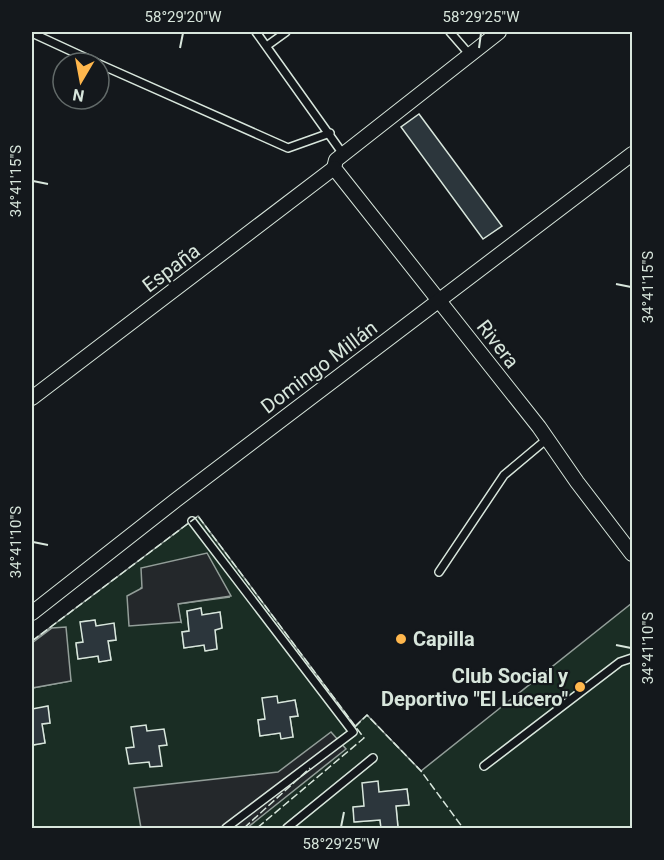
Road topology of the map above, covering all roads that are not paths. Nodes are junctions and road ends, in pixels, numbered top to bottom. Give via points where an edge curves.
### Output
1 (256, 32) edge
2 (286, 32) edge
3 (450, 32) edge
4 (499, 32) edge
5 (32, 33) edge
6 (268, 45) junction
7 (72, 51) edge
8 (470, 54) junction
9 (111, 69) edge
10 (330, 133) junction
11 (633, 154) edge
12 (338, 161) junction
13 (439, 301) junction
14 (32, 398) edge
15 (547, 440) junction
16 (192, 521) dead end
17 (633, 554) edge
18 (438, 572) dead end
19 (32, 613) edge
20 (633, 658) edge
21 (373, 758) dead end
22 (484, 766) dead end
23 (226, 828) edge
24 (287, 828) edge

1 - 6 lane
2 - 6 lane
3 - 8 lane
4 - 8 street, España
5 - 7 lane
6 - 10 lane
8 - 12 street, España
9 - 10 lane via 288,148
10 - 12 lane
11 - 13 street, Domingo Millán
12 - 13 street, Rivera
12 - 14 street, España
13 - 15 street, Rivera
13 - 19 street, Domingo Millán
15 - 17 street, Rivera
15 - 18 lane via 504,475
16 - 23 lane via 353,732
20 - 22 lane via 620,662
21 - 24 lane

